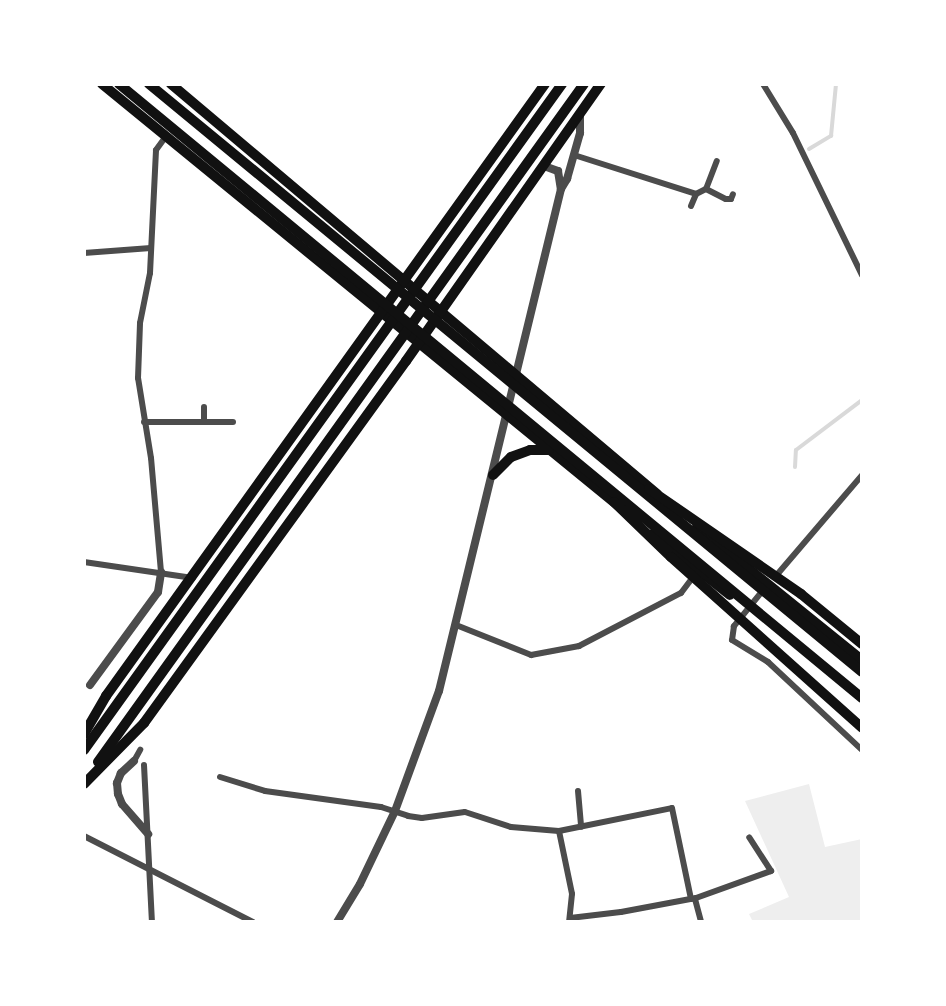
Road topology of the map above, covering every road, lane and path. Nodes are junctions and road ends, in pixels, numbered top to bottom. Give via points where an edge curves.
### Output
1 (102, 84) edge
2 (119, 84) edge
3 (149, 84) edge
4 (171, 84) edge
5 (545, 84) edge
6 (562, 84) edge
7 (584, 84) edge
8 (601, 84) edge
9 (763, 84) edge
10 (580, 113) junction
11 (166, 136) junction
12 (574, 155) junction
13 (717, 161) dead end
14 (544, 165) junction
15 (561, 189) junction
16 (706, 189) junction
17 (696, 194) junction
18 (733, 194) dead end
19 (691, 206) dead end
20 (436, 238) junction
21 (151, 248) junction
22 (84, 253) edge
23 (474, 265) junction
24 (862, 274) edge
25 (405, 282) junction
26 (441, 312) junction
27 (382, 314) junction
28 (418, 344) junction
29 (516, 375) junction
30 (334, 379) junction
31 (377, 401) junction
32 (204, 407) dead end
33 (507, 416) junction
34 (144, 422) junction
35 (204, 422) junction
36 (233, 422) dead end
37 (554, 449) junction
38 (602, 457) junction
39 (493, 475) junction
40 (862, 475) edge
41 (84, 562) edge
42 (698, 570) junction
43 (162, 572) junction
44 (193, 578) junction
45 (769, 584) junction
46 (748, 609) junction
47 (456, 625) junction
48 (862, 644) edge
49 (862, 660) edge
50 (862, 672) edge
51 (88, 689) dead end
52 (862, 698) edge
53 (862, 704) edge
54 (862, 728) edge
55 (84, 734) edge
56 (84, 750) edge
57 (862, 750) edge
58 (138, 751) dead end
59 (134, 761) joint
60 (144, 765) dead end
61 (220, 777) dead end
62 (84, 783) edge
63 (578, 791) dead end
64 (395, 811) junction
65 (582, 827) junction
66 (559, 831) junction
67 (148, 834) junction
68 (84, 836) edge
69 (749, 837) dead end
70 (150, 870) junction
71 (693, 899) junction
72 (570, 920) edge
73 (152, 922) edge
74 (253, 922) edge
75 (337, 922) edge
76 (701, 922) edge

1 - 11 highway
2 - 37 highway via 502,400
3 - 38 highway
4 - 25 highway
5 - 20 highway
6 - 56 highway
7 - 62 highway
8 - 10 highway
9 - 24 street via 793,133
10 - 12 street
10 - 14 highway
11 - 21 street via 156,150
11 - 27 highway
12 - 15 street
12 - 17 street
13 - 16 street
14 - 15 street via 558,171
14 - 23 highway
15 - 29 street
16 - 17 street
16 - 18 street via 726,199
17 - 19 street
20 - 23 highway via 442,251 462,266
20 - 25 highway
21 - 22 street
21 - 34 street via 140,323 138,378
23 - 26 highway
25 - 26 highway
25 - 27 highway
26 - 28 highway
26 - 29 highway
27 - 28 highway
27 - 30 highway
28 - 31 highway
28 - 33 highway
29 - 33 street
29 - 45 highway
30 - 31 highway via 365,378 374,387
30 - 44 highway
31 - 62 highway via 144,723
32 - 35 street
33 - 37 highway
33 - 39 street
34 - 35 street
34 - 43 street
35 - 36 street
37 - 39 highway via 530,450 511,457
37 - 42 highway
37 - 52 highway
37 - 54 highway
38 - 48 highway via 726,539
38 - 50 highway
39 - 47 street
40 - 45 street
41 - 43 street
42 - 46 highway
42 - 47 street via 681,593 579,646 531,655
43 - 44 street
43 - 51 street via 158,592
44 - 55 highway via 106,696
45 - 46 street
45 - 49 highway
46 - 53 highway
46 - 57 street via 734,626 732,640 768,662
47 - 64 street via 439,691
58 - 59 street
59 - 67 street via 121,773 118,794
60 - 67 street
61 - 64 street via 265,791
63 - 65 street
64 - 66 street via 422,818 465,812 511,827
64 - 75 street
65 - 66 street
65 - 71 street via 672,808
66 - 72 street via 572,894
67 - 70 street
68 - 70 street
69 - 71 street via 771,871
70 - 73 street
70 - 74 street
71 - 72 street
71 - 76 street

